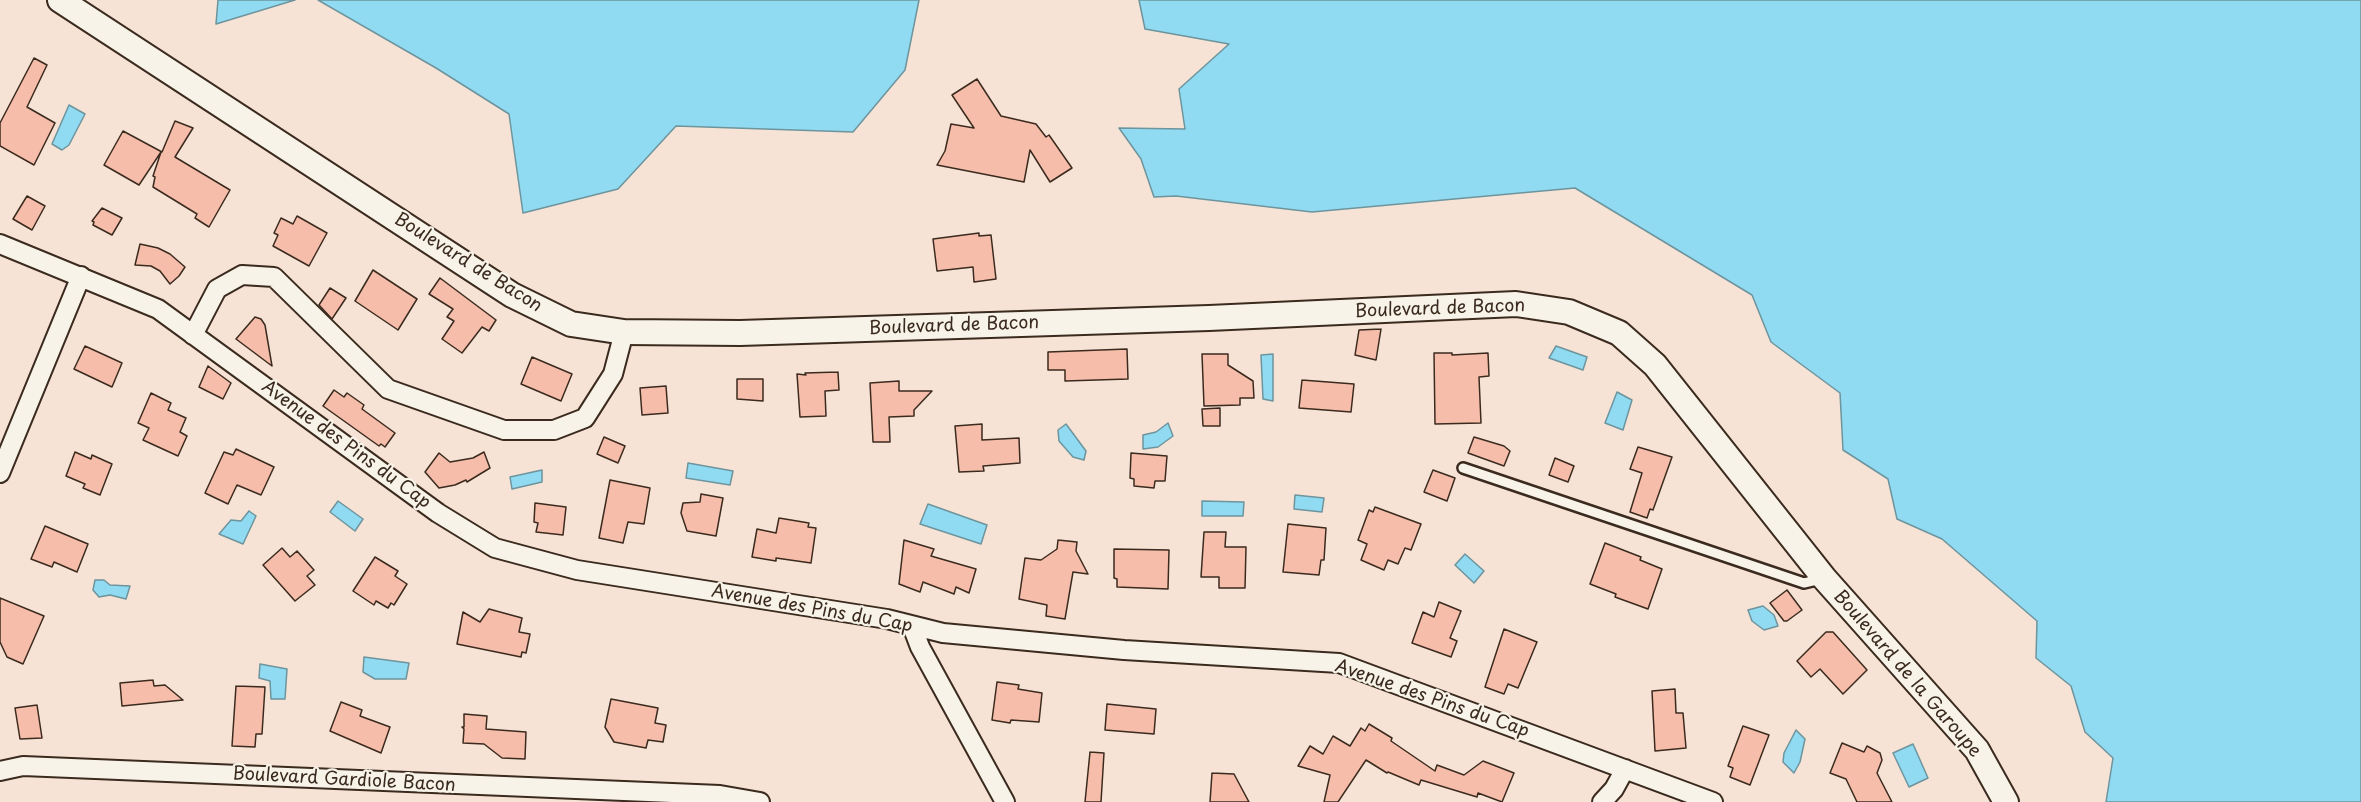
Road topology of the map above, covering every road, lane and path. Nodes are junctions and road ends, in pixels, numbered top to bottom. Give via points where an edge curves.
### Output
1 (60, 0) edge
2 (0, 244) edge
3 (81, 276) junction
4 (624, 332) junction
5 (193, 335) junction
6 (1463, 468) dead end
7 (0, 473) edge
8 (1824, 578) junction
9 (912, 626) junction
10 (1625, 769) junction
11 (0, 771) edge
12 (1679, 795) edge
13 (735, 800) edge
14 (760, 802) edge
15 (1005, 802) edge
16 (1602, 802) edge
17 (1713, 802) edge
18 (2006, 802) edge

1 - 4 street, Boulevard de Bacon via 512,295 571,324
2 - 3 street, Avenue des Pins du Cap
3 - 5 street, Avenue des Pins du Cap via 158,309
3 - 7 street
4 - 5 street via 613,374 585,418 554,430 504,430 388,389 274,277 242,275 217,289
4 - 8 street, Boulevard de Bacon via 740,333 1516,304 1569,312 1619,333 1655,365
5 - 9 street, Avenue des Pins du Cap via 438,513 495,548 577,570
6 - 8 lane via 1804,583
8 - 18 street, Boulevard de la Garoupe via 1977,750
9 - 10 street, Avenue des Pins du Cap via 943,633 1124,650 1339,663
9 - 15 street
10 - 12 street, Avenue des Pins du Cap
10 - 16 street
11 - 13 street, Boulevard Gardiole Bacon via 23,766 720,795
12 - 17 street, Avenue des Pins du Cap
13 - 14 street, Boulevard Gardiole Bacon

